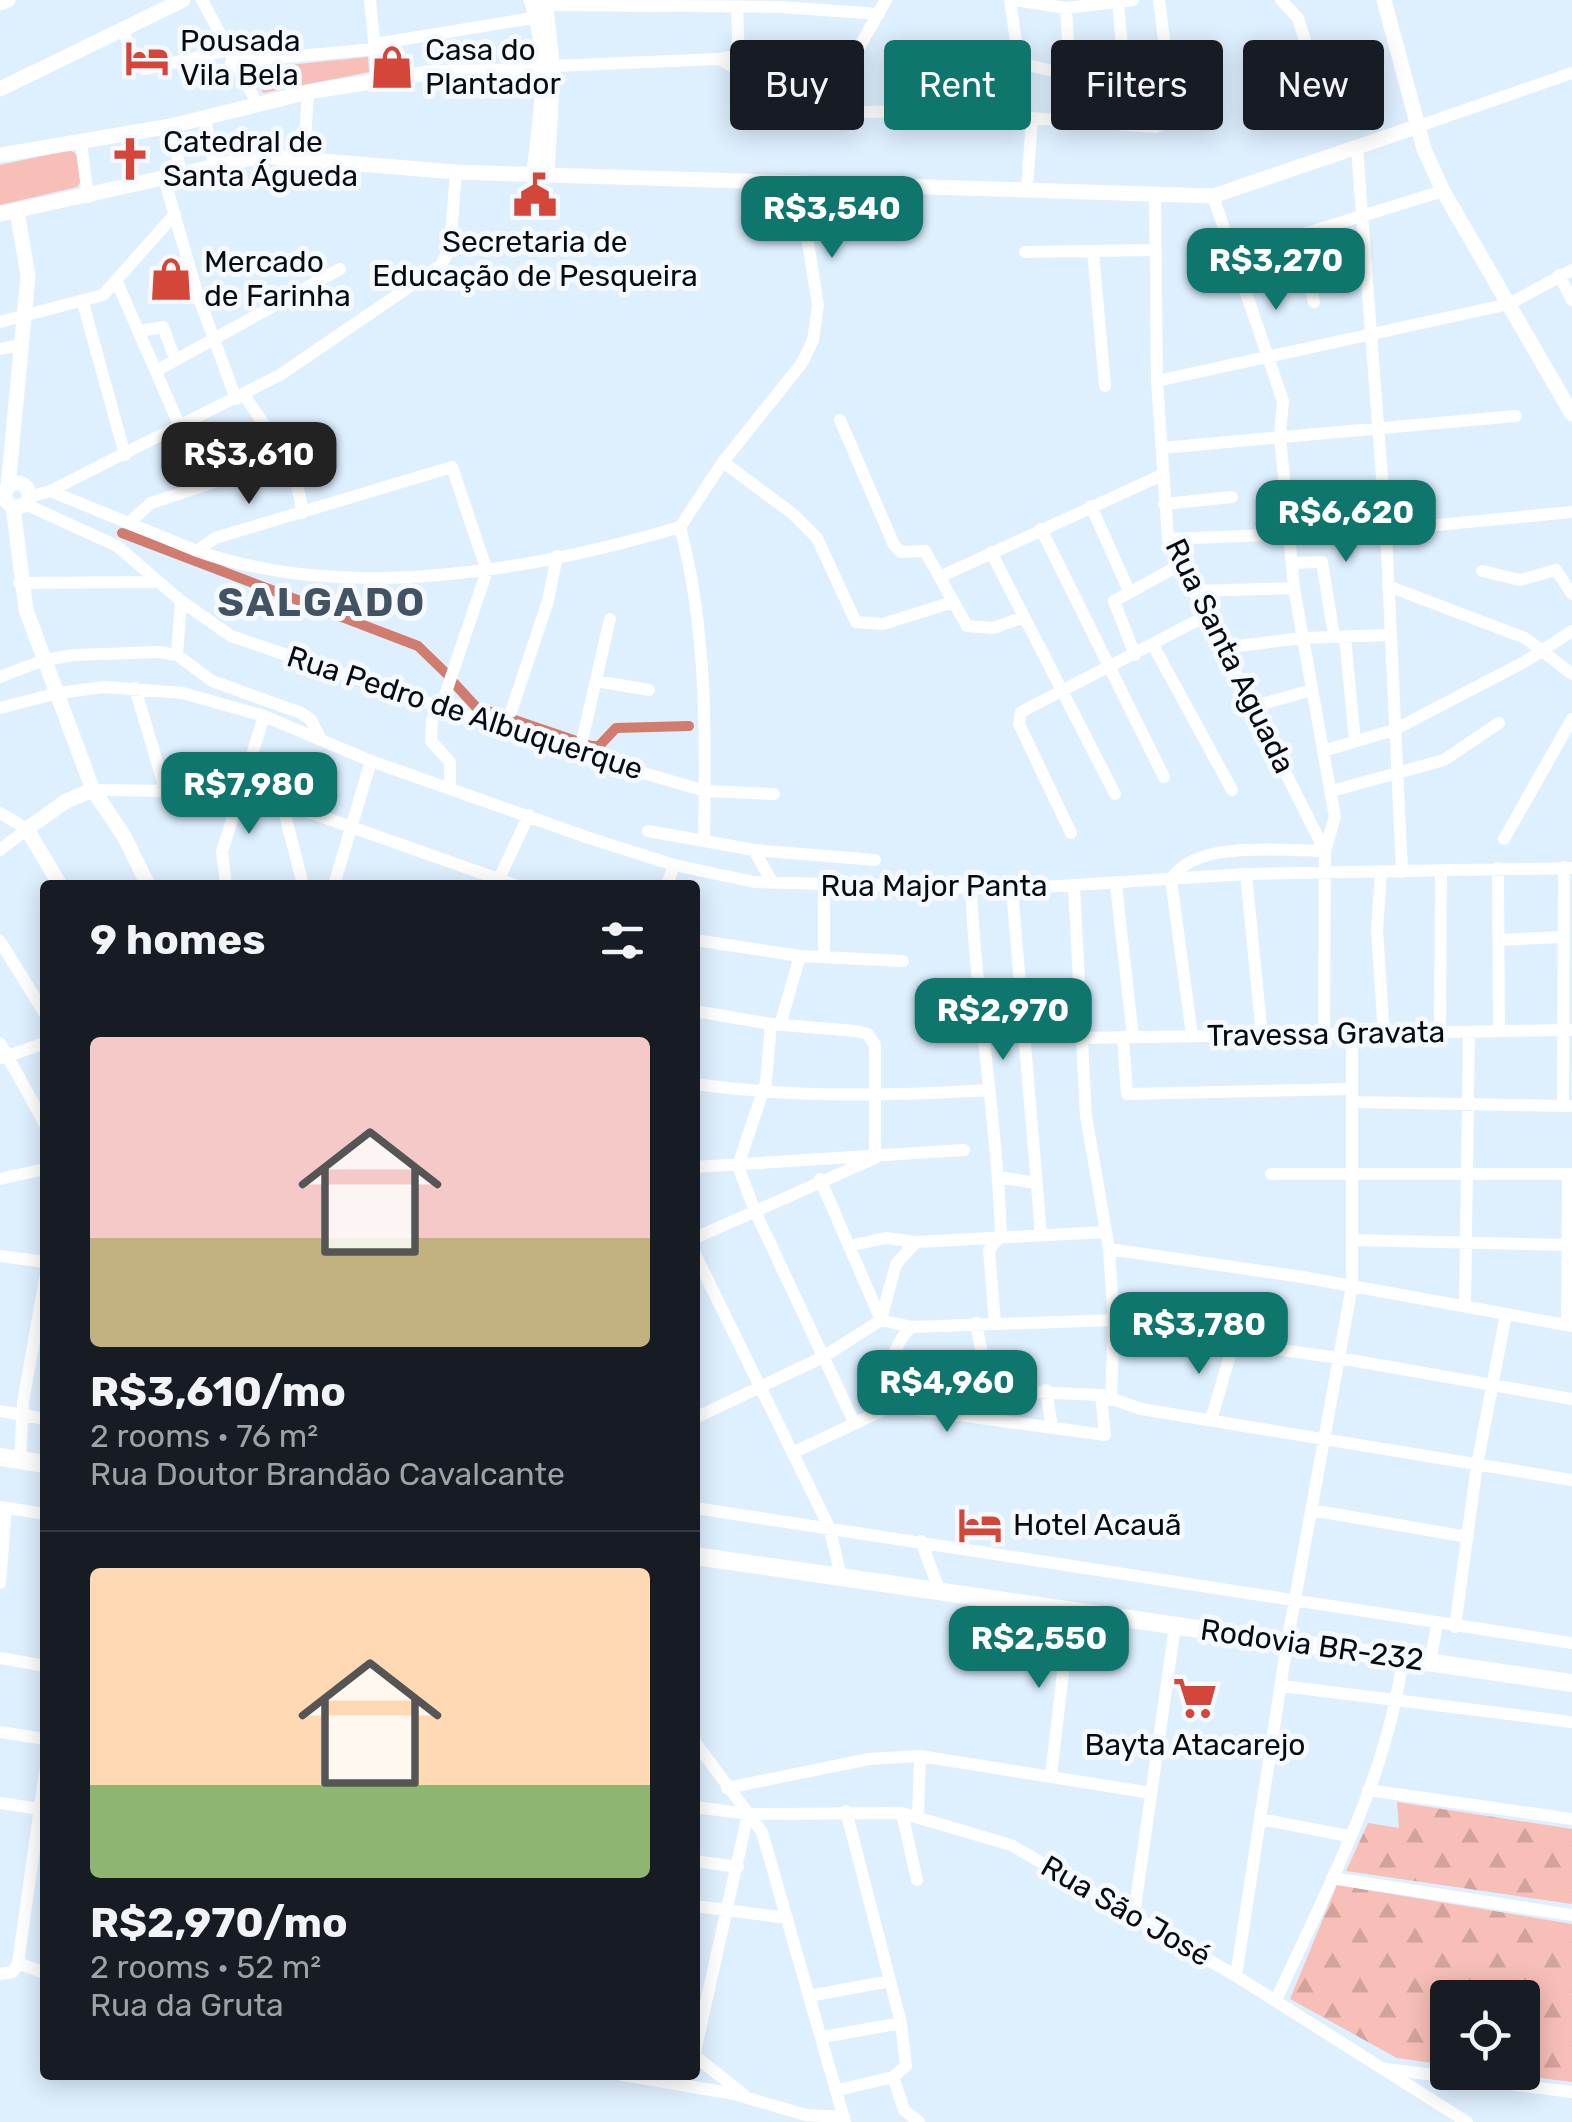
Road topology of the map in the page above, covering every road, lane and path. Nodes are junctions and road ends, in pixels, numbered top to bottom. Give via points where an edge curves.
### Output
1 (8, 0) edge
2 (182, 0) edge
3 (202, 0) edge
4 (370, 0) edge
5 (886, 0) edge
6 (1013, 0) edge
7 (1133, 0) edge
8 (1159, 0) edge
9 (1281, 0) edge
10 (1384, 0) edge
11 (0, 3) edge
12 (779, 3) edge
13 (1118, 4) junction
14 (542, 7) edge
15 (737, 7) junction
16 (1066, 8) junction
17 (880, 14) junction
18 (122, 29) junction
19 (738, 40) edge
20 (864, 40) edge
21 (1068, 40) edge
22 (1121, 40) edge
23 (1164, 40) edge
24 (1305, 40) edge
25 (375, 46) junction
26 (228, 56) junction
27 (730, 57) edge
28 (719, 60) junction
29 (730, 66) edge
30 (549, 69) junction
31 (1051, 71) edge
32 (1572, 73) edge
33 (378, 80) junction
34 (0, 88) edge
35 (308, 92) junction
36 (257, 103) junction
37 (864, 112) edge
38 (204, 119) junction
39 (1032, 119) junction
40 (1051, 120) edge
41 (171, 126) junction
42 (1419, 126) junction
43 (80, 142) junction
44 (1358, 149) junction
45 (0, 155) edge
46 (304, 160) junction
47 (214, 165) junction
48 (456, 172) junction
49 (541, 172) junction
50 (173, 176) junction
51 (798, 180) junction
52 (1028, 188) junction
53 (1443, 190) junction
54 (1155, 194) junction
55 (1213, 196) junction
56 (88, 197) junction
57 (17, 211) junction
58 (0, 214) edge
59 (175, 214) junction
60 (1364, 217) junction
61 (1298, 236) junction
62 (1153, 250) junction
63 (1093, 251) junction
64 (1025, 252) dead end
65 (1232, 256) junction
66 (340, 269) dead end
67 (1565, 273) edge
68 (117, 282) junction
69 (1572, 300) edge
70 (1314, 302) dead end
71 (83, 303) junction
72 (1509, 304) junction
73 (22, 318) junction
74 (0, 322) edge
75 (140, 331) junction
76 (1373, 335) junction
77 (212, 339) junction
78 (21, 345) junction
79 (0, 349) edge
80 (1271, 358) junction
81 (174, 359) junction
82 (156, 371) junction
83 (1157, 381) junction
84 (1105, 386) dead end
85 (240, 397) junction
86 (1572, 414) edge
87 (1516, 416) dead end
88 (840, 420) dead end
89 (180, 427) junction
90 (1377, 427) junction
91 (1280, 435) junction
92 (277, 445) junction
93 (1162, 448) junction
94 (125, 455) junction
95 (723, 462) junction
96 (6, 466) edge
97 (1162, 475) junction
98 (50, 492) junction
99 (1232, 497) dead end
100 (12, 498) edge
101 (1164, 504) junction
102 (1091, 506) junction
103 (1572, 512) edge
104 (302, 514) junction
105 (129, 524) junction
106 (680, 527) junction
107 (1040, 529) junction
108 (1386, 530) junction
109 (1289, 535) junction
110 (1168, 539) junction
111 (197, 551) junction
112 (991, 552) junction
113 (557, 556) junction
114 (1292, 563) junction
115 (1178, 566) junction
116 (487, 571) junction
117 (1482, 571) dead end
118 (942, 576) junction
119 (157, 582) junction
120 (20, 583) junction
121 (1388, 586) junction
122 (1294, 588) junction
123 (1192, 591) junction
124 (1124, 594) junction
125 (1572, 594) edge
126 (181, 601) junction
127 (953, 602) junction
128 (1206, 616) junction
129 (1024, 617) junction
130 (610, 619) dead end
131 (1572, 631) edge
132 (1389, 634) junction
133 (1340, 636) junction
134 (1302, 638) junction
135 (1153, 645) junction
136 (1224, 648) junction
137 (1544, 649) junction
138 (177, 655) junction
139 (1135, 655) junction
140 (44, 660) junction
141 (1107, 668) junction
142 (1572, 674) edge
143 (0, 677) edge
144 (596, 681) junction
145 (134, 688) junction
146 (649, 690) dead end
147 (1312, 690) junction
148 (58, 693) junction
149 (1060, 693) junction
150 (441, 704) junction
151 (1255, 706) junction
152 (0, 708) edge
153 (512, 712) dead end
154 (264, 716) junction
155 (1572, 719) edge
156 (1499, 723) dead end
157 (1394, 730) junction
158 (320, 738) junction
159 (1355, 740) junction
160 (580, 746) junction
161 (1323, 751) junction
162 (371, 761) junction
163 (1398, 776) junction
164 (1164, 778) dead end
165 (450, 786) junction
166 (164, 789) junction
167 (93, 790) junction
168 (240, 790) junction
169 (705, 790) junction
170 (1232, 790) dead end
171 (1332, 791) junction
172 (774, 794) dead end
173 (1115, 794) dead end
174 (282, 804) junction
175 (0, 813) edge
176 (529, 815) junction
177 (351, 826) junction
178 (27, 829) junction
179 (648, 831) dead end
180 (1071, 833) dead end
181 (1504, 839) dead end
182 (704, 841) junction
183 (0, 850) edge
184 (754, 850) junction
185 (1325, 850) junction
186 (875, 860) dead end
187 (674, 865) junction
188 (1568, 867) edge
189 (1498, 868) junction
190 (1441, 870) junction
191 (1323, 872) junction
192 (1381, 872) junction
193 (1402, 872) junction
194 (1246, 874) junction
195 (57, 880) edge
196 (146, 880) edge
197 (225, 880) edge
198 (303, 880) edge
199 (335, 880) edge
200 (492, 880) edge
201 (498, 880) edge
202 (668, 880) edge
203 (1172, 880) junction
204 (772, 882) junction
205 (1116, 884) junction
206 (824, 886) junction
207 (1074, 886) junction
208 (970, 888) junction
209 (1012, 889) junction
210 (1560, 938) junction
211 (1500, 940) junction
212 (0, 941) edge
213 (700, 941) edge
214 (800, 956) junction
215 (824, 957) junction
216 (903, 962) dead end
217 (40, 1006) edge
218 (700, 1012) edge
219 (776, 1025) junction
220 (1567, 1030) edge
221 (1499, 1031) junction
222 (1469, 1032) junction
223 (1440, 1033) junction
224 (1352, 1034) junction
225 (1192, 1036) junction
226 (1262, 1036) junction
227 (1324, 1036) junction
228 (1384, 1036) junction
229 (1128, 1037) junction
230 (1080, 1038) junction
231 (0, 1043) edge
232 (40, 1045) edge
233 (4, 1058) edge
234 (700, 1085) edge
235 (990, 1090) junction
236 (764, 1092) junction
237 (1352, 1096) junction
238 (875, 1097) junction
239 (1468, 1104) junction
240 (1567, 1106) edge
241 (40, 1116) edge
242 (964, 1150) dead end
243 (875, 1158) junction
244 (738, 1166) junction
245 (700, 1168) edge
246 (40, 1170) edge
247 (1271, 1174) dead end
248 (1570, 1174) edge
249 (1354, 1176) junction
250 (998, 1177) junction
251 (1465, 1177) junction
252 (0, 1178) edge
253 (820, 1179) junction
254 (1036, 1183) junction
255 (754, 1210) junction
256 (1106, 1232) junction
257 (1042, 1234) junction
258 (700, 1236) edge
259 (1000, 1236) junction
260 (1352, 1240) junction
261 (916, 1242) junction
262 (1467, 1243) junction
263 (1570, 1245) edge
264 (849, 1246) junction
265 (1109, 1250) junction
266 (0, 1256) edge
267 (40, 1261) edge
268 (700, 1264) edge
269 (1352, 1286) junction
270 (1465, 1306) junction
271 (40, 1308) edge
272 (1506, 1314) junction
273 (881, 1320) junction
274 (994, 1323) junction
275 (1114, 1323) junction
276 (976, 1324) junction
277 (1570, 1326) edge
278 (912, 1327) junction
279 (1233, 1346) junction
280 (823, 1357) junction
281 (1339, 1358) junction
282 (760, 1386) junction
283 (1494, 1388) junction
284 (990, 1390) junction
285 (1046, 1390) junction
286 (1106, 1397) junction
287 (1572, 1399) edge
288 (892, 1406) junction
289 (0, 1411) edge
290 (700, 1414) edge
291 (21, 1416) junction
292 (40, 1418) edge
293 (995, 1420) junction
294 (1210, 1420) junction
295 (854, 1422) junction
296 (1052, 1427) junction
297 (1324, 1439) junction
298 (792, 1453) junction
299 (0, 1457) edge
300 (20, 1460) junction
301 (40, 1463) edge
302 (1477, 1465) junction
303 (1572, 1480) edge
304 (3, 1507) edge
305 (700, 1509) edge
306 (1311, 1510) junction
307 (40, 1513) edge
308 (829, 1527) junction
309 (1468, 1537) junction
310 (921, 1541) junction
311 (700, 1557) edge
312 (842, 1580) junction
313 (0, 1583) edge
314 (940, 1592) junction
315 (1295, 1599) junction
316 (1070, 1612) junction
317 (1437, 1625) junction
318 (1175, 1626) junction
319 (1455, 1627) junction
320 (1572, 1642) edge
321 (1287, 1643) junction
322 (0, 1658) edge
323 (1403, 1658) junction
324 (1430, 1662) junction
325 (40, 1665) edge
326 (1572, 1682) edge
327 (1282, 1686) junction
328 (1398, 1698) junction
329 (1572, 1722) edge
330 (0, 1732) edge
331 (40, 1738) edge
332 (920, 1756) junction
333 (701, 1758) edge
334 (1050, 1776) junction
335 (727, 1788) junction
336 (1368, 1790) junction
337 (1151, 1793) junction
338 (0, 1803) edge
339 (700, 1808) edge
340 (40, 1810) edge
341 (846, 1811) junction
342 (902, 1813) junction
343 (748, 1814) junction
344 (918, 1818) junction
345 (1260, 1819) junction
346 (1572, 1819) edge
347 (40, 1823) edge
348 (1348, 1836) junction
349 (700, 1862) edge
350 (738, 1867) junction
351 (1332, 1878) junction
352 (917, 1880) dead end
353 (700, 1907) edge
354 (724, 1910) junction
355 (1134, 1915) junction
356 (1572, 1915) edge
357 (787, 1918) junction
358 (18, 1964) junction
359 (40, 1972) edge
360 (0, 1974) edge
361 (1236, 1976) junction
362 (890, 1982) junction
363 (809, 1996) junction
364 (1276, 2000) junction
365 (700, 2019) edge
366 (901, 2023) junction
367 (823, 2037) junction
368 (700, 2058) edge
369 (1378, 2068) junction
370 (893, 2078) junction
371 (689, 2081) edge
372 (838, 2090) junction
373 (1572, 2092) edge
374 (749, 2098) junction
375 (844, 2120) edge
376 (919, 2122) edge
377 (1467, 2122) edge

1 - 11 main road
2 - 18 main road
3 - 26 street
4 - 25 street
5 - 17 street
6 - 16 street
6 - 31 street via 1018,63
7 - 13 street
8 - 23 street
9 - 24 street via 1298,18
10 - 42 main road
12 - 15 street
12 - 17 street
13 - 16 street
13 - 22 street
14 - 15 street
14 - 25 street
14 - 30 main road
15 - 19 street
16 - 21 street
17 - 20 street
18 - 26 street via 139,67
18 - 34 main road
25 - 26 street
25 - 33 street
26 - 36 street
27 - 28 street
28 - 29 street
28 - 30 street
30 - 33 main road
30 - 49 main road
32 - 42 street
33 - 35 main road
35 - 36 main road
35 - 46 street
36 - 38 main road
37 - 39 street
38 - 41 main road
38 - 47 street
39 - 40 street
39 - 52 street
41 - 43 main road
41 - 50 street
42 - 44 main road
42 - 53 main road
43 - 45 main road
43 - 56 street
44 - 55 main road
44 - 60 street
46 - 47 main road via 262,156
46 - 48 main road
47 - 50 main road
48 - 49 main road
48 - 85 street via 448,258
49 - 51 main road
50 - 56 main road
50 - 59 street
51 - 52 main road
51 - 95 street via 818,305 813,340
52 - 54 main road
53 - 60 street
53 - 72 main road
54 - 55 main road
54 - 62 street, Rua Santa Aguada
55 - 65 street
56 - 57 main road
57 - 58 main road
57 - 73 main road via 28,276
59 - 68 street
59 - 77 street
60 - 61 street
60 - 76 street
61 - 65 street
61 - 70 street
62 - 63 street
62 - 83 street, Rua Santa Aguada
63 - 64 street
63 - 84 street
65 - 80 street
66 - 77 street
67 - 69 street
67 - 72 street
68 - 71 street
68 - 75 street
71 - 73 street
71 - 94 street
72 - 76 street
72 - 86 main road
73 - 74 street
73 - 78 main road
75 - 81 street via 164,327
75 - 82 street
76 - 80 street
76 - 90 street
77 - 81 street
77 - 85 street
78 - 79 street
78 - 96 main road
80 - 83 street
80 - 91 street via 1283,400
81 - 82 street
82 - 89 street
83 - 93 street, Rua Santa Aguada
85 - 89 street
85 - 92 street
87 - 90 street
88 - 118 street via 894,545 900,552 925,550
89 - 94 street
90 - 91 street
90 - 108 street
91 - 93 street
91 - 109 street
92 - 104 street
92 - 105 street via 228,478 151,503
93 - 97 street, Rua Santa Aguada
94 - 98 street
95 - 106 street
95 - 127 street via 811,532 856,622 883,624
96 - 100 main road
97 - 101 street, Rua Santa Aguada
97 - 102 street
98 - 100 street
98 - 105 street
99 - 101 street
100 - 119 street, Rua Pedro de Albuquerque via 117,546
100 - 120 main road
101 - 110 street, Rua Santa Aguada
102 - 107 street
102 - 124 street
103 - 108 street
104 - 111 street via 216,538
104 - 116 street via 452,467
105 - 111 street
106 - 113 street
106 - 169 street via 703,690
107 - 112 street
107 - 141 street
108 - 109 street
108 - 121 street
109 - 110 street
109 - 114 street
110 - 115 street, Rua Santa Aguada
111 - 116 street via 229,562 341,576
112 - 118 street
112 - 129 street
113 - 116 street
113 - 153 street
114 - 122 street
114 - 133 street via 1322,562
115 - 123 street, Rua Santa Aguada
115 - 124 street
116 - 150 street
117 - 125 street via 1520,580 1556,570
118 - 127 street
119 - 120 street
119 - 126 street, Rua Pedro de Albuquerque
120 - 140 main road
121 - 132 street
121 - 137 street
122 - 123 street
122 - 134 street
123 - 128 street, Rua Santa Aguada
124 - 139 street via 1114,609
126 - 138 street
126 - 150 street, Rua Pedro de Albuquerque via 231,636
127 - 129 street via 967,626 993,628
128 - 135 street
128 - 136 street, Rua Santa Aguada
129 - 149 street
130 - 144 street
131 - 137 street
132 - 133 street
132 - 157 street
133 - 134 street
133 - 159 street
134 - 136 street
134 - 147 street
135 - 139 street
135 - 170 street
136 - 151 street, Rua Santa Aguada
137 - 142 street
137 - 157 street
138 - 140 street, Rua Major Panta via 130,650
138 - 158 street, Rua Major Panta via 212,680 301,713
139 - 141 street
140 - 143 street, Rua Major Panta
140 - 148 main road
141 - 149 street
141 - 164 street
144 - 146 street
144 - 160 street
145 - 148 street, Rua Major Panta
145 - 154 street, Rua Major Panta via 184,693
145 - 166 street
147 - 151 street
147 - 161 street
148 - 152 street, Rua Major Panta
148 - 167 main road
149 - 173 street
149 - 180 street via 1022,712 1020,724
150 - 160 street, Rua Pedro de Albuquerque
150 - 165 street via 431,741 450,762
151 - 185 street, Rua Santa Aguada
154 - 158 street, Rua Major Panta
154 - 168 street
155 - 181 street
156 - 163 street via 1444,760
157 - 159 street
157 - 163 street
158 - 162 street, Rua Major Panta
159 - 161 street
160 - 169 street, Rua Pedro de Albuquerque
161 - 171 street
162 - 165 street, Rua Major Panta
162 - 177 street
163 - 171 street
163 - 193 street
165 - 176 street, Rua Major Panta
166 - 167 street
166 - 168 street
167 - 178 main road
167 - 196 main road
168 - 174 street
168 - 197 street via 222,852
169 - 172 street, Rua Pedro de Albuquerque
169 - 182 street
171 - 185 street via 1334,830
174 - 177 street
174 - 198 street
175 - 178 street
176 - 187 street, Rua Major Panta
176 - 201 street
177 - 199 street
177 - 200 street
178 - 183 street
178 - 195 main road
179 - 182 street
182 - 184 street
184 - 186 street
184 - 204 street
185 - 191 street
185 - 203 street via 1198,856
187 - 202 street
187 - 204 street, Rua Major Panta
188 - 189 street, Rua Major Panta
188 - 210 street
189 - 190 street, Rua Major Panta
189 - 211 street
190 - 193 street, Rua Major Panta
190 - 223 street
191 - 192 street, Rua Major Panta
191 - 194 street, Rua Major Panta
191 - 227 street
192 - 193 street, Rua Major Panta
192 - 228 street via 1377,930
194 - 203 street, Rua Major Panta
194 - 226 street
203 - 205 street, Rua Major Panta
203 - 225 street
204 - 206 street, Rua Major Panta
205 - 207 street, Rua Major Panta
205 - 229 street
206 - 208 street, Rua Major Panta
206 - 215 street
207 - 209 street, Rua Major Panta
207 - 230 street
208 - 209 street, Rua Major Panta
208 - 235 street
209 - 254 street
210 - 211 street
210 - 220 street
211 - 221 street
212 - 217 street
213 - 214 street
214 - 215 street
214 - 219 street
215 - 216 street
218 - 219 street
219 - 236 street
219 - 238 street via 868,1034 874,1042
220 - 221 street, Travessa Gravata
220 - 240 street
221 - 222 street, Travessa Gravata
222 - 223 street, Travessa Gravata
222 - 239 street
223 - 228 street, Travessa Gravata
224 - 227 street, Travessa Gravata
224 - 228 street, Travessa Gravata
224 - 237 street
225 - 226 street, Travessa Gravata
225 - 229 street, Travessa Gravata
226 - 227 street, Travessa Gravata
229 - 230 street, Travessa Gravata
229 - 237 street via 1127,1094
230 - 256 street
231 - 233 street
232 - 233 street
233 - 241 street
234 - 236 street
235 - 238 street
235 - 250 street
236 - 238 street
236 - 244 street
237 - 239 street
237 - 249 street
238 - 243 street
239 - 240 street
239 - 251 street
242 - 243 street
243 - 244 street
243 - 253 street
244 - 245 street
244 - 255 street
246 - 252 street
247 - 249 street
248 - 251 street
248 - 263 street
249 - 251 street
249 - 260 street
250 - 254 street
250 - 259 street
251 - 262 street
253 - 255 street
253 - 264 street
254 - 257 street
255 - 258 street
255 - 280 street
256 - 257 street
256 - 265 street
257 - 259 street
259 - 261 street
259 - 274 street via 989,1250
260 - 262 street
260 - 269 street
261 - 264 street via 886,1238
261 - 273 street via 896,1264
262 - 263 street
262 - 270 street
263 - 277 street
264 - 273 street
265 - 269 street
265 - 275 street
266 - 267 street
268 - 282 street
269 - 270 street
269 - 281 street
270 - 272 street
271 - 291 street
272 - 277 street
272 - 283 street
273 - 278 street
273 - 280 street
274 - 275 street
274 - 276 street
275 - 279 street
275 - 286 street
276 - 278 street
276 - 284 street
278 - 288 street via 900,1338 891,1368
279 - 281 street
279 - 294 street
280 - 282 street
280 - 295 street
281 - 283 street
281 - 297 street
282 - 290 street
282 - 298 street
283 - 287 street
283 - 302 street
284 - 285 street
284 - 293 street
285 - 286 street
285 - 296 street
286 - 294 street
286 - 296 street via 1105,1435
288 - 293 street
288 - 295 street
289 - 291 street
291 - 292 street
291 - 300 street
293 - 296 street
294 - 297 street
295 - 298 street
297 - 302 street
297 - 306 street
298 - 308 street
299 - 300 highway
300 - 301 highway
302 - 303 street
302 - 309 street
304 - 307 street
304 - 313 street
305 - 308 street
306 - 309 street
306 - 315 street
308 - 310 street
308 - 312 street
309 - 319 street
310 - 314 street
310 - 315 street
311 - 312 highway, Rodovia BR-232
312 - 314 highway, Rodovia BR-232
314 - 316 highway, Rodovia BR-232
315 - 317 street
315 - 321 street
316 - 318 highway, Rodovia BR-232
316 - 334 street
317 - 319 street
317 - 324 street
318 - 321 highway, Rodovia BR-232
318 - 337 street
319 - 320 street
321 - 323 highway, Rodovia BR-232
321 - 327 street
322 - 325 street
323 - 324 highway, Rodovia BR-232
323 - 328 street
324 - 326 highway, Rodovia BR-232
327 - 328 street
327 - 345 street
328 - 329 street
328 - 336 street
330 - 331 street
332 - 334 street
332 - 335 street via 869,1759
332 - 344 street
333 - 335 street
334 - 337 street
335 - 343 street
336 - 346 street
336 - 348 street
337 - 355 street
338 - 340 street
339 - 343 street, Rua São José
341 - 342 street, Rua São José
341 - 343 street, Rua São José
341 - 362 street
342 - 344 street, Rua São José
342 - 352 street
343 - 350 street
343 - 357 street via 762,1832
344 - 355 street, Rua São José via 1012,1846
345 - 348 street
345 - 361 street
347 - 358 street
348 - 351 street
349 - 350 street
350 - 354 street
351 - 356 street
351 - 364 street
353 - 354 street
354 - 357 street
354 - 365 street
355 - 361 street, Rua São José
357 - 363 street
358 - 359 street
358 - 360 street
361 - 364 street, Rua São José
362 - 363 street
362 - 366 street
363 - 367 street
364 - 369 street, Rua São José
366 - 367 street
366 - 370 street via 906,2066
367 - 372 street
368 - 374 street
369 - 373 street
369 - 377 street, Rua São José
370 - 372 street
370 - 376 street via 904,2110
371 - 374 street
372 - 375 street
374 - 375 street

